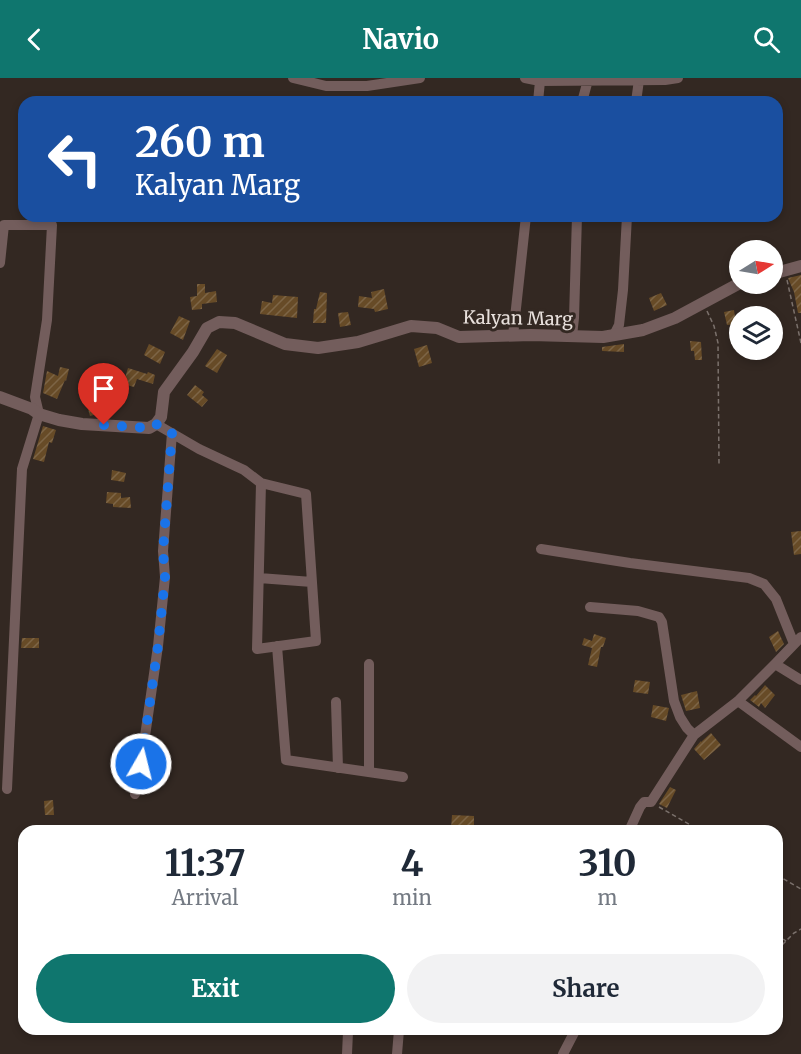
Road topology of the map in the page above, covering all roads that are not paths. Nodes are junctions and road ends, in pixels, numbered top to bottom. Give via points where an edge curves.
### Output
1 (293, 78) edge
2 (420, 78) edge
3 (525, 78) edge
4 (678, 78) edge
5 (588, 80) junction
6 (639, 80) junction
7 (540, 81) junction
8 (539, 96) edge
9 (584, 96) edge
10 (637, 96) edge
11 (525, 222) edge
12 (578, 222) edge
13 (627, 222) edge
14 (2, 225) edge
15 (0, 263) edge
16 (801, 266) edge
17 (783, 271) edge
18 (729, 289) edge
19 (614, 335) junction
20 (513, 336) junction
21 (572, 336) junction
22 (0, 397) edge
23 (39, 414) junction
24 (156, 424) junction
25 (172, 433) junction
26 (261, 483) junction
27 (541, 549) dead end
28 (259, 578) junction
29 (312, 582) junction
30 (590, 607) dead end
31 (797, 640) edge
32 (277, 646) junction
33 (369, 664) dead end
34 (776, 664) junction
35 (801, 680) edge
36 (738, 701) junction
37 (336, 702) dead end
38 (694, 735) junction
39 (801, 747) edge
40 (338, 768) junction
41 (369, 772) junction
42 (403, 777) dead end
43 (7, 789) dead end
44 (135, 794) dead end
45 (632, 825) edge
46 (348, 1035) edge
47 (399, 1035) edge
48 (573, 1035) edge
49 (347, 1054) edge
50 (397, 1054) edge
51 (563, 1054) edge

1 - 2 street via 326,86 367,86
3 - 7 street
4 - 6 street
5 - 6 street
5 - 7 street
5 - 9 street
6 - 10 street
7 - 8 street
11 - 20 street
12 - 21 street
13 - 19 street via 623,290
14 - 15 street
14 - 23 street via 52,225 47,320 35,397
16 - 17 street
18 - 19 street, Kalyan Marg via 675,318
19 - 21 street, Kalyan Marg
20 - 21 street, Kalyan Marg
20 - 24 street, Kalyan Marg via 459,337 437,328 411,326 358,342 318,348 285,344 235,323 219,322 207,328 164,392 161,417
22 - 23 street
23 - 24 street via 82,424 149,428
23 - 43 street via 22,469
24 - 25 street
25 - 26 street via 244,470
25 - 44 street via 158,646
26 - 28 street
26 - 29 street via 306,494
27 - 31 street via 749,578 764,584 776,598
28 - 29 street
28 - 32 street via 257,649
29 - 32 street via 316,641
30 - 38 street via 659,617 674,701
31 - 34 street
32 - 40 street via 286,760
33 - 41 street
34 - 35 street
34 - 36 street
36 - 38 street
36 - 39 street
37 - 40 street
38 - 45 street via 651,802 640,807
40 - 41 street
41 - 42 street
46 - 49 street
47 - 50 street
48 - 51 street

